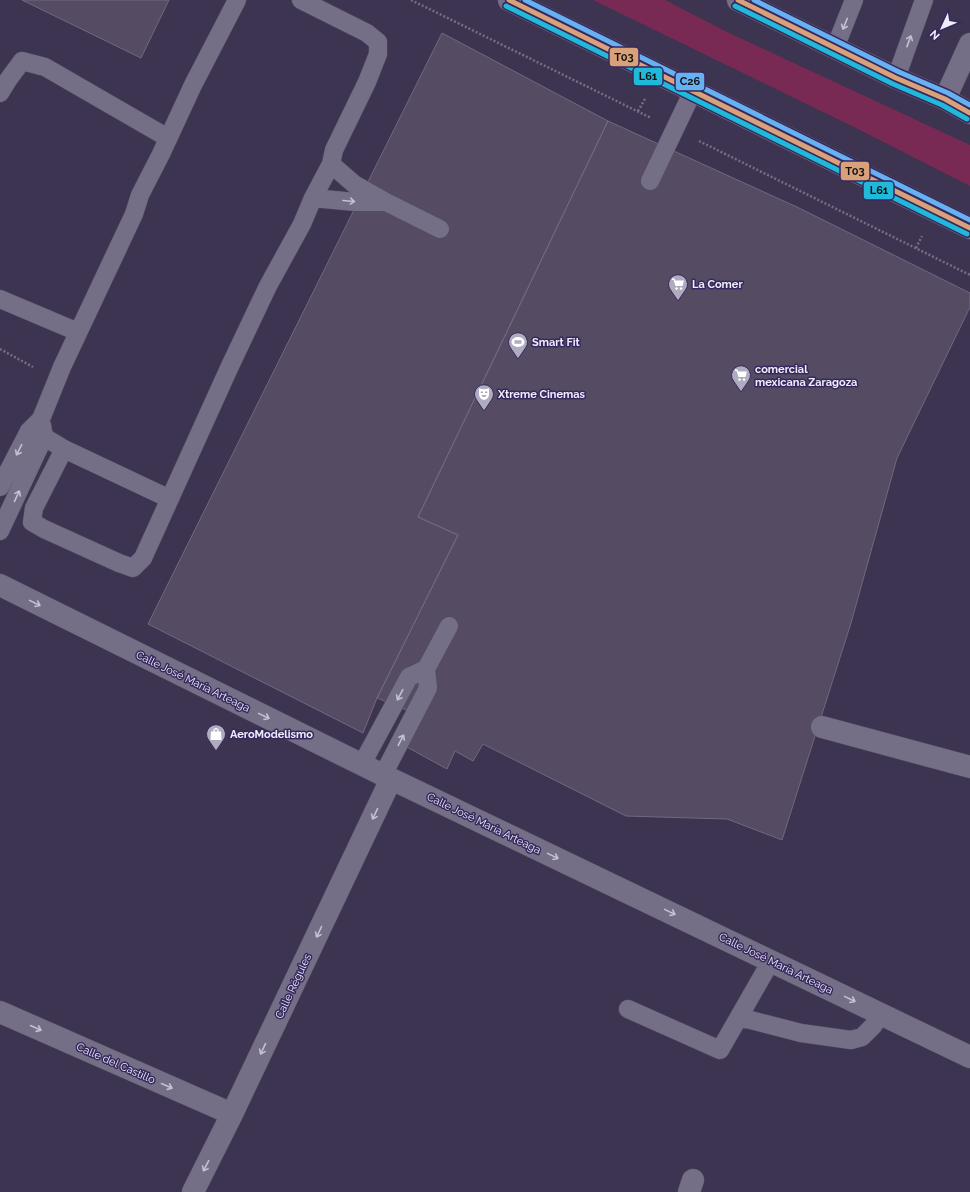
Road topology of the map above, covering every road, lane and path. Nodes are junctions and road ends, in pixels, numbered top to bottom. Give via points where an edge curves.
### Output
1 (237, 0) edge
2 (301, 0) edge
3 (509, 0) edge
4 (738, 0) edge
5 (854, 0) edge
6 (924, 0) edge
7 (970, 44) edge
8 (835, 48) junction
9 (896, 78) junction
10 (693, 91) junction
11 (0, 93) edge
12 (945, 99) junction
13 (970, 113) edge
14 (168, 138) junction
15 (331, 164) junction
16 (650, 181) dead end
17 (313, 198) junction
18 (386, 202) junction
19 (970, 228) edge
20 (440, 229) dead end
21 (0, 299) edge
22 (78, 332) junction
23 (0, 349) edge
24 (56, 379) junction
25 (38, 429) junction
26 (64, 449) junction
27 (0, 487) edge
28 (170, 499) junction
29 (0, 531) edge
30 (0, 585) edge
31 (450, 626) dead end
32 (426, 669) junction
33 (822, 727) dead end
34 (362, 764) junction
35 (970, 767) edge
36 (387, 777) junction
37 (771, 961) junction
38 (628, 1009) dead end
39 (0, 1012) edge
40 (881, 1014) junction
41 (739, 1017) junction
42 (970, 1057) edge
43 (232, 1114) junction
44 (193, 1192) edge

1 - 14 lane
2 - 15 lane via 367,33 378,42 378,54 334,150
3 - 10 street
4 - 8 street
5 -> 8 lane
9 -> 6 lane
7 - 12 street
8 - 9 street
9 - 12 street
10 - 16 lane
10 - 19 street
11 - 14 lane via 22,61 45,67
12 - 13 street
14 - 22 lane
15 - 17 lane
15 - 18 lane via 354,184
17 -> 18 lane
17 - 28 lane via 302,224 268,286
18 - 20 lane
21 - 22 lane
22 - 24 lane
23 - 24 path
24 - 25 lane
25 - 26 lane
25 -> 27 lane
29 -> 25 lane
26 - 28 lane
26 - 28 lane via 34,508 32,522 44,529 133,568 143,558
30 -> 34 street, Calle José María Arteaga
31 - 32 lane
32 -> 34 lane via 410,677
36 -> 32 lane via 428,688
33 - 35 street
34 - 36 street, Calle José María Arteaga
36 -> 37 street, Calle José María Arteaga
36 -> 43 street, Calle Régules
37 -> 40 street, Calle José María Arteaga
37 - 41 lane
38 - 41 lane via 720,1050
39 -> 43 street, Calle del Castillo
40 - 41 lane via 862,1037 851,1040 801,1033
40 - 42 street, Calle José María Arteaga
43 -> 44 street, Calle Régules

